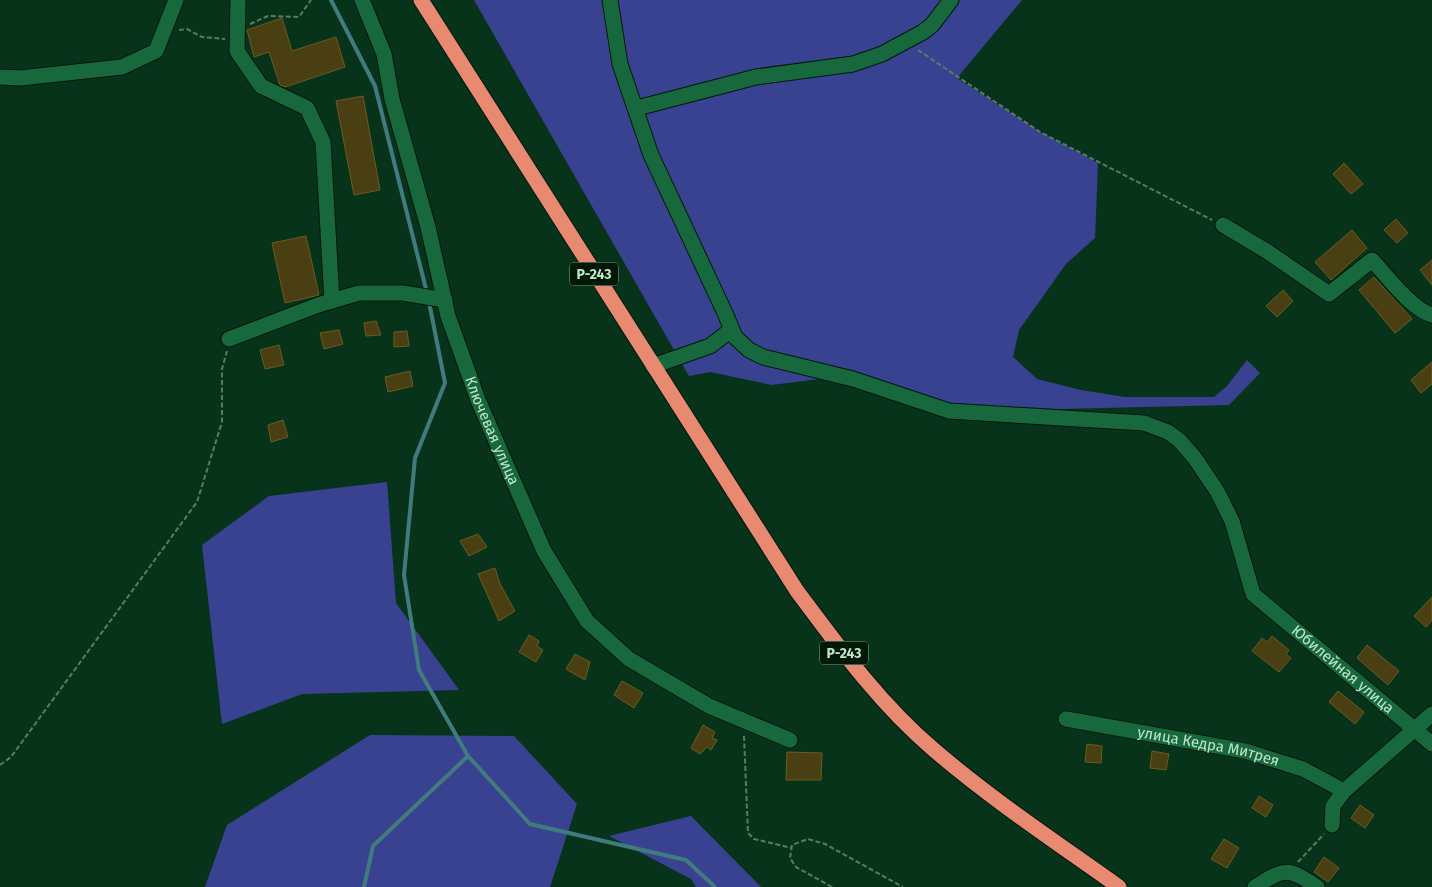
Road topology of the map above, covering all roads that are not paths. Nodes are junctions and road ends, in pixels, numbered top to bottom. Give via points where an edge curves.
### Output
1 (176, 0) edge
2 (238, 0) edge
3 (362, 0) edge
4 (421, 0) edge
5 (610, 0) edge
6 (951, 0) edge
7 (0, 77) edge
8 (637, 108) junction
9 (1224, 225) road end
10 (445, 300) junction
11 (332, 301) junction
12 (1432, 315) edge
13 (731, 330) junction
14 (229, 339) road end
15 (653, 366) junction
16 (1432, 714) edge
17 (1066, 719) dead end
18 (1414, 729) junction
19 (790, 740) dead end
20 (1432, 744) edge
21 (1344, 791) junction
22 (1332, 825) road end
23 (1118, 887) edge
24 (1256, 887) edge
25 (1317, 887) edge

1 - 7 street via 156,51 122,67 20,78
2 - 11 street via 238,51 261,86 307,108 323,142
3 - 10 street, Ключевая улица via 384,54 392,99
4 - 15 highway, Р-243
5 - 8 street via 620,64
6 - 8 street via 932,25 882,54 853,64 756,77
8 - 13 street via 651,155 726,313
9 - 12 street via 1329,294 1372,260 1415,306
10 - 11 street via 403,293 359,293
10 - 19 street, Ключевая улица via 478,400 510,477 544,551 587,621 629,659 709,706
11 - 14 street
13 - 15 street via 710,346
13 - 18 street, Юбилейная улица via 741,344 763,357 853,379 949,411 1144,423 1168,432 1194,457 1232,521 1253,594
15 - 23 highway, Р-243 via 797,591 882,698 932,748
16 - 18 street
17 - 21 street, улица Кедра Митрея via 1245,751 1303,769
18 - 20 street, Юбилейная улица
18 - 21 street
21 - 22 street via 1333,806
24 - 25 street via 1277,873 1289,872

